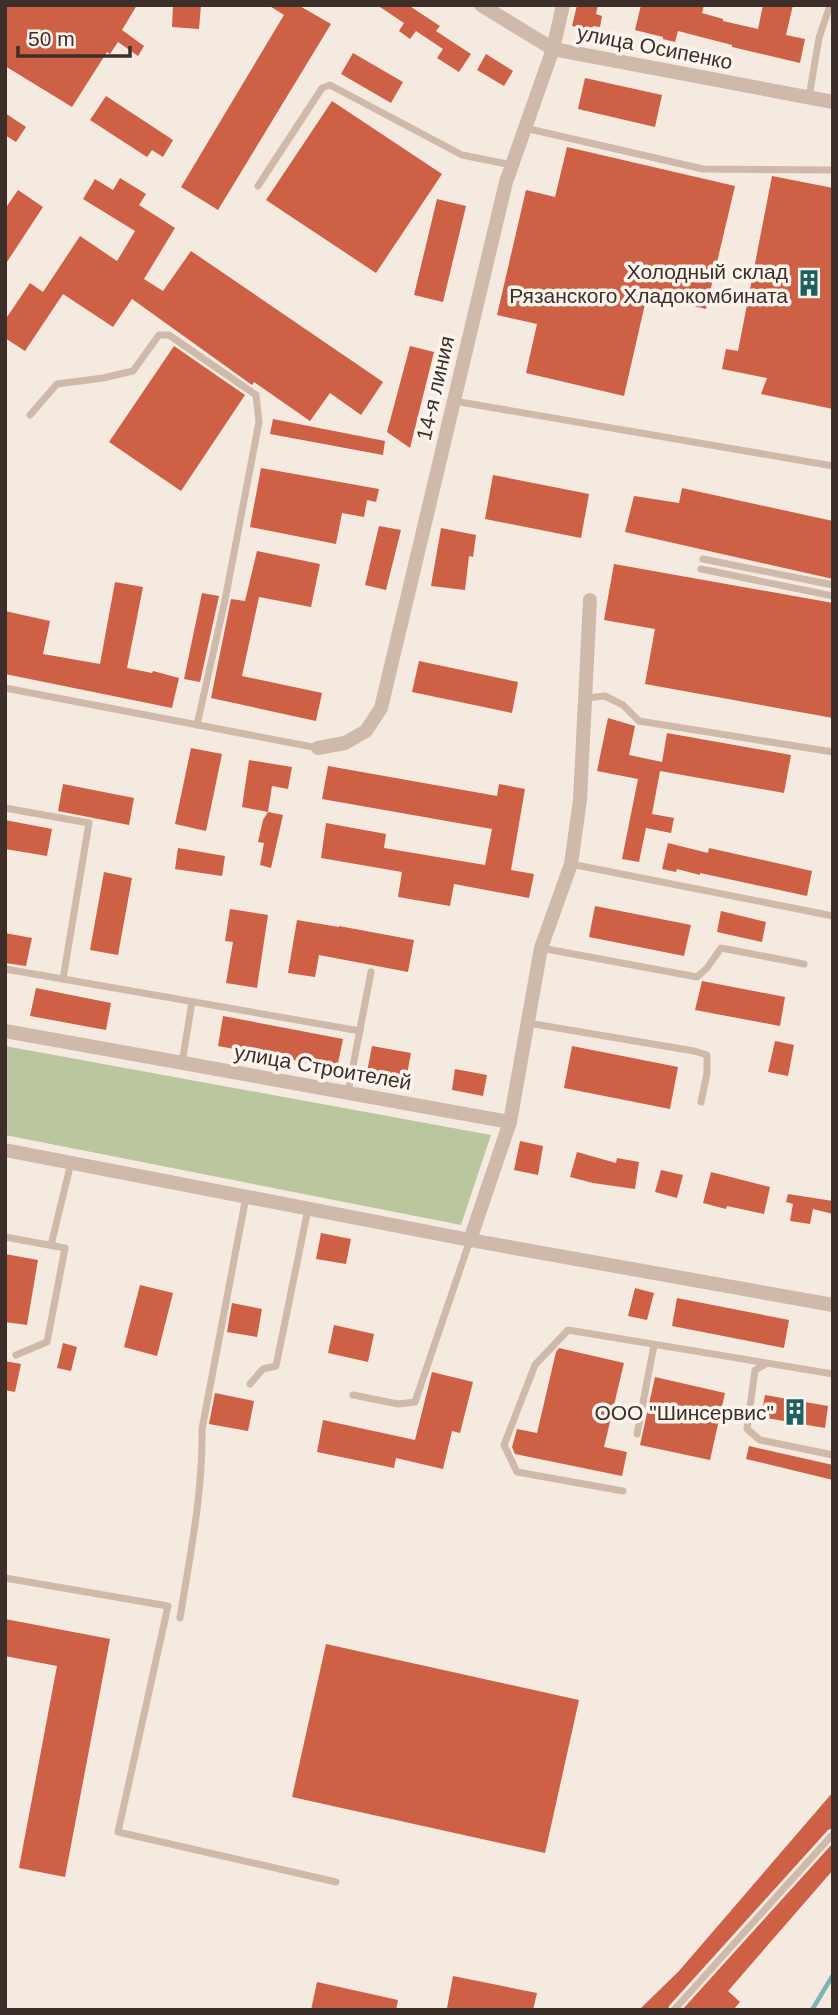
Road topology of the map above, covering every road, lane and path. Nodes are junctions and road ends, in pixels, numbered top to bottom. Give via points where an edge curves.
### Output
1 (481, 5) edge
2 (563, 5) edge
3 (830, 5) edge
4 (553, 49) junction
5 (809, 97) junction
6 (833, 102) edge
7 (525, 128) junction
8 (512, 165) junction
9 (833, 170) edge
10 (258, 187) dead end
11 (454, 401) junction
12 (30, 415) dead end
13 (833, 466) edge
14 (703, 559) dead end
15 (701, 569) dead end
16 (833, 585) edge
17 (833, 596) edge
18 (590, 600) dead end
19 (5, 688) edge
20 (586, 698) junction
21 (197, 725) junction
22 (318, 748) joint
23 (833, 752) edge
24 (5, 808) edge
25 (571, 864) junction
26 (833, 916) edge
27 (541, 948) junction
28 (804, 964) dead end
29 (5, 969) edge
30 (371, 972) dead end
31 (63, 979) junction
32 (192, 1002) junction
33 (528, 1023) junction
34 (5, 1031) edge
35 (360, 1031) junction
36 (182, 1063) junction
37 (348, 1093) junction
38 (701, 1101) dead end
39 (510, 1122) junction
40 (5, 1150) edge
41 (71, 1163) junction
42 (246, 1197) junction
43 (308, 1209) junction
44 (5, 1237) edge
45 (470, 1240) junction
46 (51, 1245) junction
47 (833, 1306) edge
48 (654, 1345) junction
49 (16, 1356) dead end
50 (767, 1364) junction
51 (833, 1374) edge
52 (250, 1384) dead end
53 (353, 1395) dead end
54 (637, 1434) dead end
55 (833, 1455) edge
56 (624, 1490) dead end
57 (5, 1578) edge
58 (180, 1618) dead end
59 (833, 1835) edge
60 (336, 1882) dead end
61 (674, 2010) edge

1 - 4 street, улица Осипенко
2 - 4 street, 14-я линия
3 - 5 lane
4 - 5 street, улица Осипенко
4 - 7 street, 14-я линия
5 - 6 street, улица Осипенко
7 - 8 street, 14-я линия
7 - 9 lane via 703,169
8 - 10 lane via 462,155 330,85 322,88
8 - 11 street, 14-я линия
11 - 13 lane
11 - 22 street, 14-я линия via 381,708 366,730 345,743
12 - 21 lane via 57,383 133,371 159,335 169,335 256,395 259,422
14 - 16 lane
15 - 17 lane
18 - 20 street
19 - 21 lane
20 - 23 lane via 605,696 639,721
20 - 25 street
21 - 22 lane
24 - 31 lane via 89,823
25 - 26 lane
25 - 27 street
27 - 28 lane via 697,977 721,948
27 - 33 street
29 - 31 lane
30 - 35 lane
31 - 32 lane
32 - 35 lane
32 - 36 lane
33 - 38 lane via 707,1055
33 - 39 street
34 - 36 street, улица Строителей
35 - 37 lane
36 - 37 street, улица Строителей
37 - 39 street, улица Строителей
39 - 45 street
40 - 41 street
41 - 42 street
41 - 46 lane
42 - 43 street
42 - 58 lane via 202,1429 200,1494
43 - 45 street
43 - 52 lane via 276,1366 263,1369
44 - 46 lane
45 - 47 street
45 - 53 lane via 415,1402 398,1404
46 - 49 lane via 65,1248 47,1342
48 - 50 lane
48 - 54 lane
48 - 56 lane via 568,1330 535,1365 504,1445 517,1472
50 - 51 lane
50 - 55 lane via 754,1370 747,1429 760,1440
57 - 60 lane via 168,1606 118,1832
59 - 61 lane

